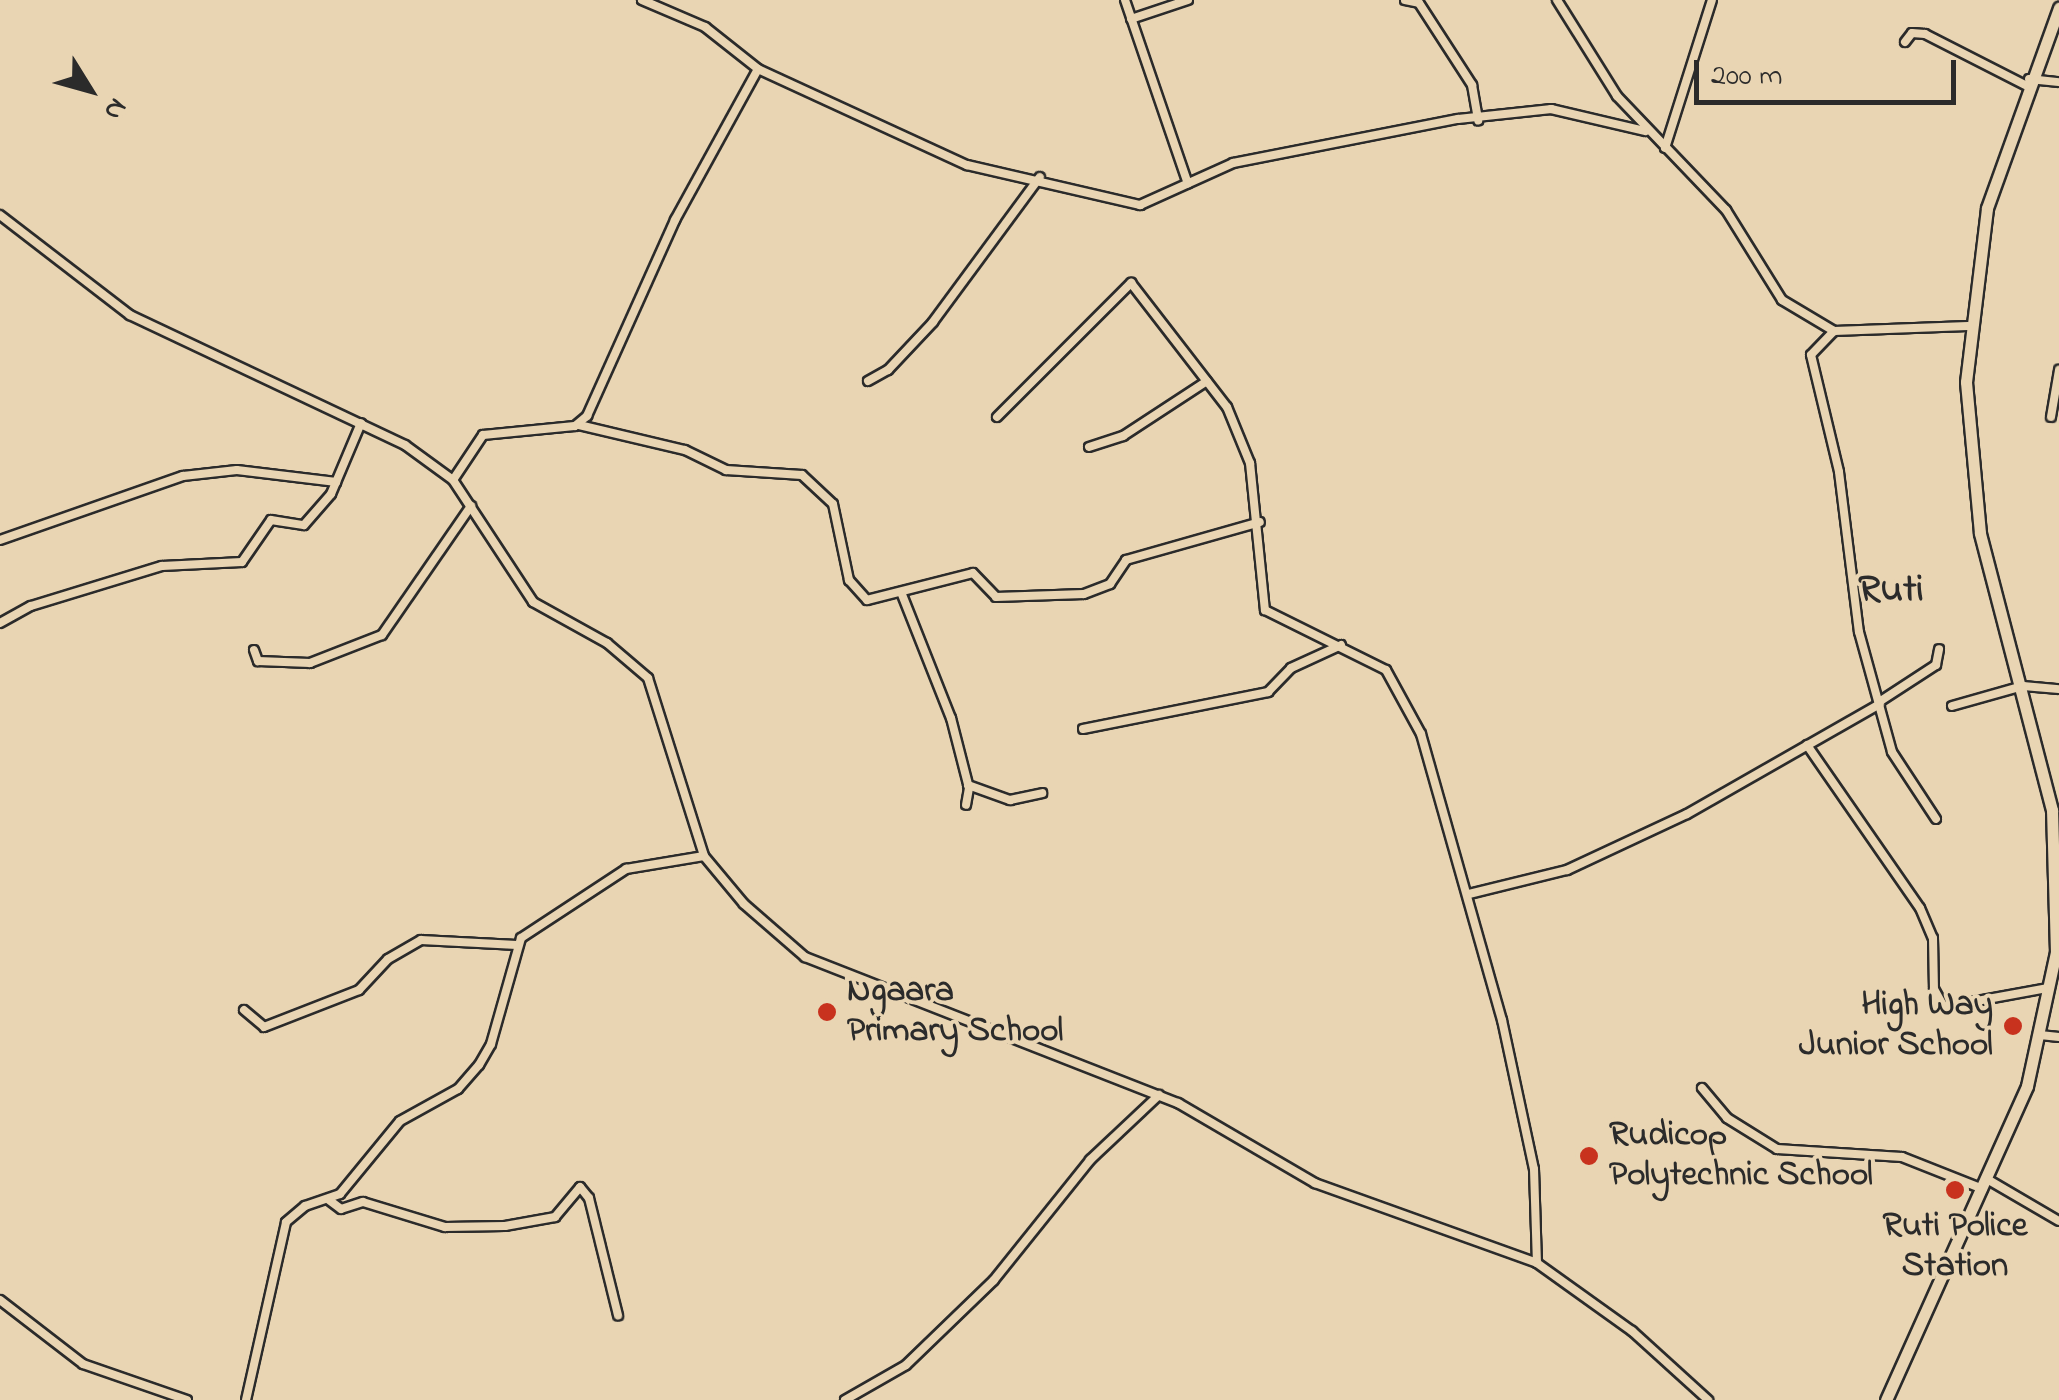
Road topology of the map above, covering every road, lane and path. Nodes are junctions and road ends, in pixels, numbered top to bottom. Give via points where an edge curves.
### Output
1 (642, 0) edge
2 (1125, 0) edge
3 (1188, 0) edge
4 (1404, 0) edge
5 (1558, 0) edge
6 (1712, 0) edge
7 (2059, 8) edge
8 (1131, 19) junction
9 (1905, 42) dead end
10 (758, 70) junction
11 (2059, 82) edge
12 (2028, 83) junction
13 (1478, 120) junction
14 (1645, 131) junction
15 (1665, 148) junction
16 (1040, 177) junction
17 (1188, 184) junction
18 (0, 216) edge
19 (1968, 326) junction
20 (1834, 331) junction
21 (2059, 370) edge
22 (868, 381) dead end
23 (1207, 381) junction
24 (998, 417) dead end
25 (2051, 417) dead end
26 (360, 424) junction
27 (579, 425) junction
28 (1089, 447) dead end
29 (453, 480) junction
30 (336, 482) junction
31 (471, 506) junction
32 (1260, 522) junction
33 (0, 540) edge
34 (901, 592) junction
35 (0, 623) edge
36 (1341, 645) junction
37 (254, 650) dead end
38 (1939, 650) dead end
39 (2023, 686) junction
40 (2059, 689) edge
41 (1879, 703) junction
42 (1952, 706) dead end
43 (1083, 729) dead end
44 (1807, 745) junction
45 (968, 785) junction
46 (1042, 793) dead end
47 (966, 805) dead end
48 (2056, 811) edge
49 (1936, 819) dead end
50 (704, 856) junction
51 (1470, 894) junction
52 (2058, 920) edge
53 (516, 945) junction
54 (2057, 953) edge
55 (2051, 987) junction
56 (244, 1010) dead end
57 (2040, 1035) junction
58 (2059, 1037) edge
59 (1702, 1088) dead end
60 (1159, 1095) junction
61 (1985, 1184) junction
62 (329, 1200) junction
63 (2059, 1222) edge
64 (1536, 1263) junction
65 (0, 1300) edge
66 (618, 1315) dead end
67 (187, 1400) edge
68 (246, 1400) edge
69 (845, 1400) edge
70 (1708, 1400) edge
71 (1886, 1400) edge

1 - 10 street via 705,27
2 - 8 street
3 - 8 street
4 - 13 street via 1419,3 1472,85
5 - 14 street
6 - 15 street
7 - 12 main road
8 - 17 street
9 - 12 street via 1912,33 1925,34
10 - 16 street via 958,162
10 - 27 street via 676,220
11 - 12 street
12 - 19 main road via 1987,208
13 - 14 street via 1552,109
13 - 17 street via 1233,163
14 - 15 street
15 - 20 street via 1726,210 1782,300
16 - 17 street via 1140,205
16 - 22 street via 934,322 888,370
18 - 26 street via 130,316
19 - 20 street
19 - 39 main road via 1974,503
20 - 41 street via 1812,355 1815,386 1833,438 1859,632
21 - 25 street
23 - 24 street via 1131,283
23 - 28 street via 1123,436
23 - 32 street via 1242,437
26 - 29 street via 405,444
26 - 30 street
27 - 29 street via 483,435
27 - 34 street via 685,450 726,470 802,476 832,504 856,594 874,601
29 - 31 street
30 - 33 street via 237,470 182,476
30 - 35 street via 304,525 270,520 242,562 162,566 48,600
31 - 37 street via 382,635 310,663 269,664 254,658
31 - 50 street via 533,602 607,643 648,678
32 - 34 street via 1126,560 1110,584 1084,594 996,597 973,573
32 - 36 street via 1267,614
34 - 45 street via 940,686
36 - 43 street via 1291,668 1268,692
36 - 51 street via 1386,670 1406,700 1454,864
38 - 41 street via 1936,666
39 - 40 street
39 - 42 street
39 - 48 main road
41 - 44 street
41 - 49 street via 1892,752
44 - 51 street via 1687,814 1568,870
44 - 55 street via 1920,908 1932,938 1934,989 1944,1007
45 - 46 street via 1010,800
45 - 47 street
48 - 52 main road
50 - 53 street via 626,869
50 - 60 street via 744,904 822,968
51 - 64 street via 1534,1169
52 - 54 main road
53 - 56 street via 421,940 388,959 359,990 264,1027
53 - 62 street via 486,1054 458,1089 400,1121
54 - 55 main road
55 - 57 main road
57 - 58 street
57 - 61 main road
59 - 61 street via 1727,1118 1778,1149 1902,1157
60 - 64 street via 1223,1124 1295,1174
60 - 69 street via 1090,1160 981,1292 906,1366
61 - 63 street
61 - 71 main road
62 - 66 street via 341,1209 362,1202 445,1227 505,1226 554,1217 580,1187 590,1198
62 - 68 street via 305,1206 286,1222
64 - 70 street via 1632,1331
65 - 67 street via 82,1364

